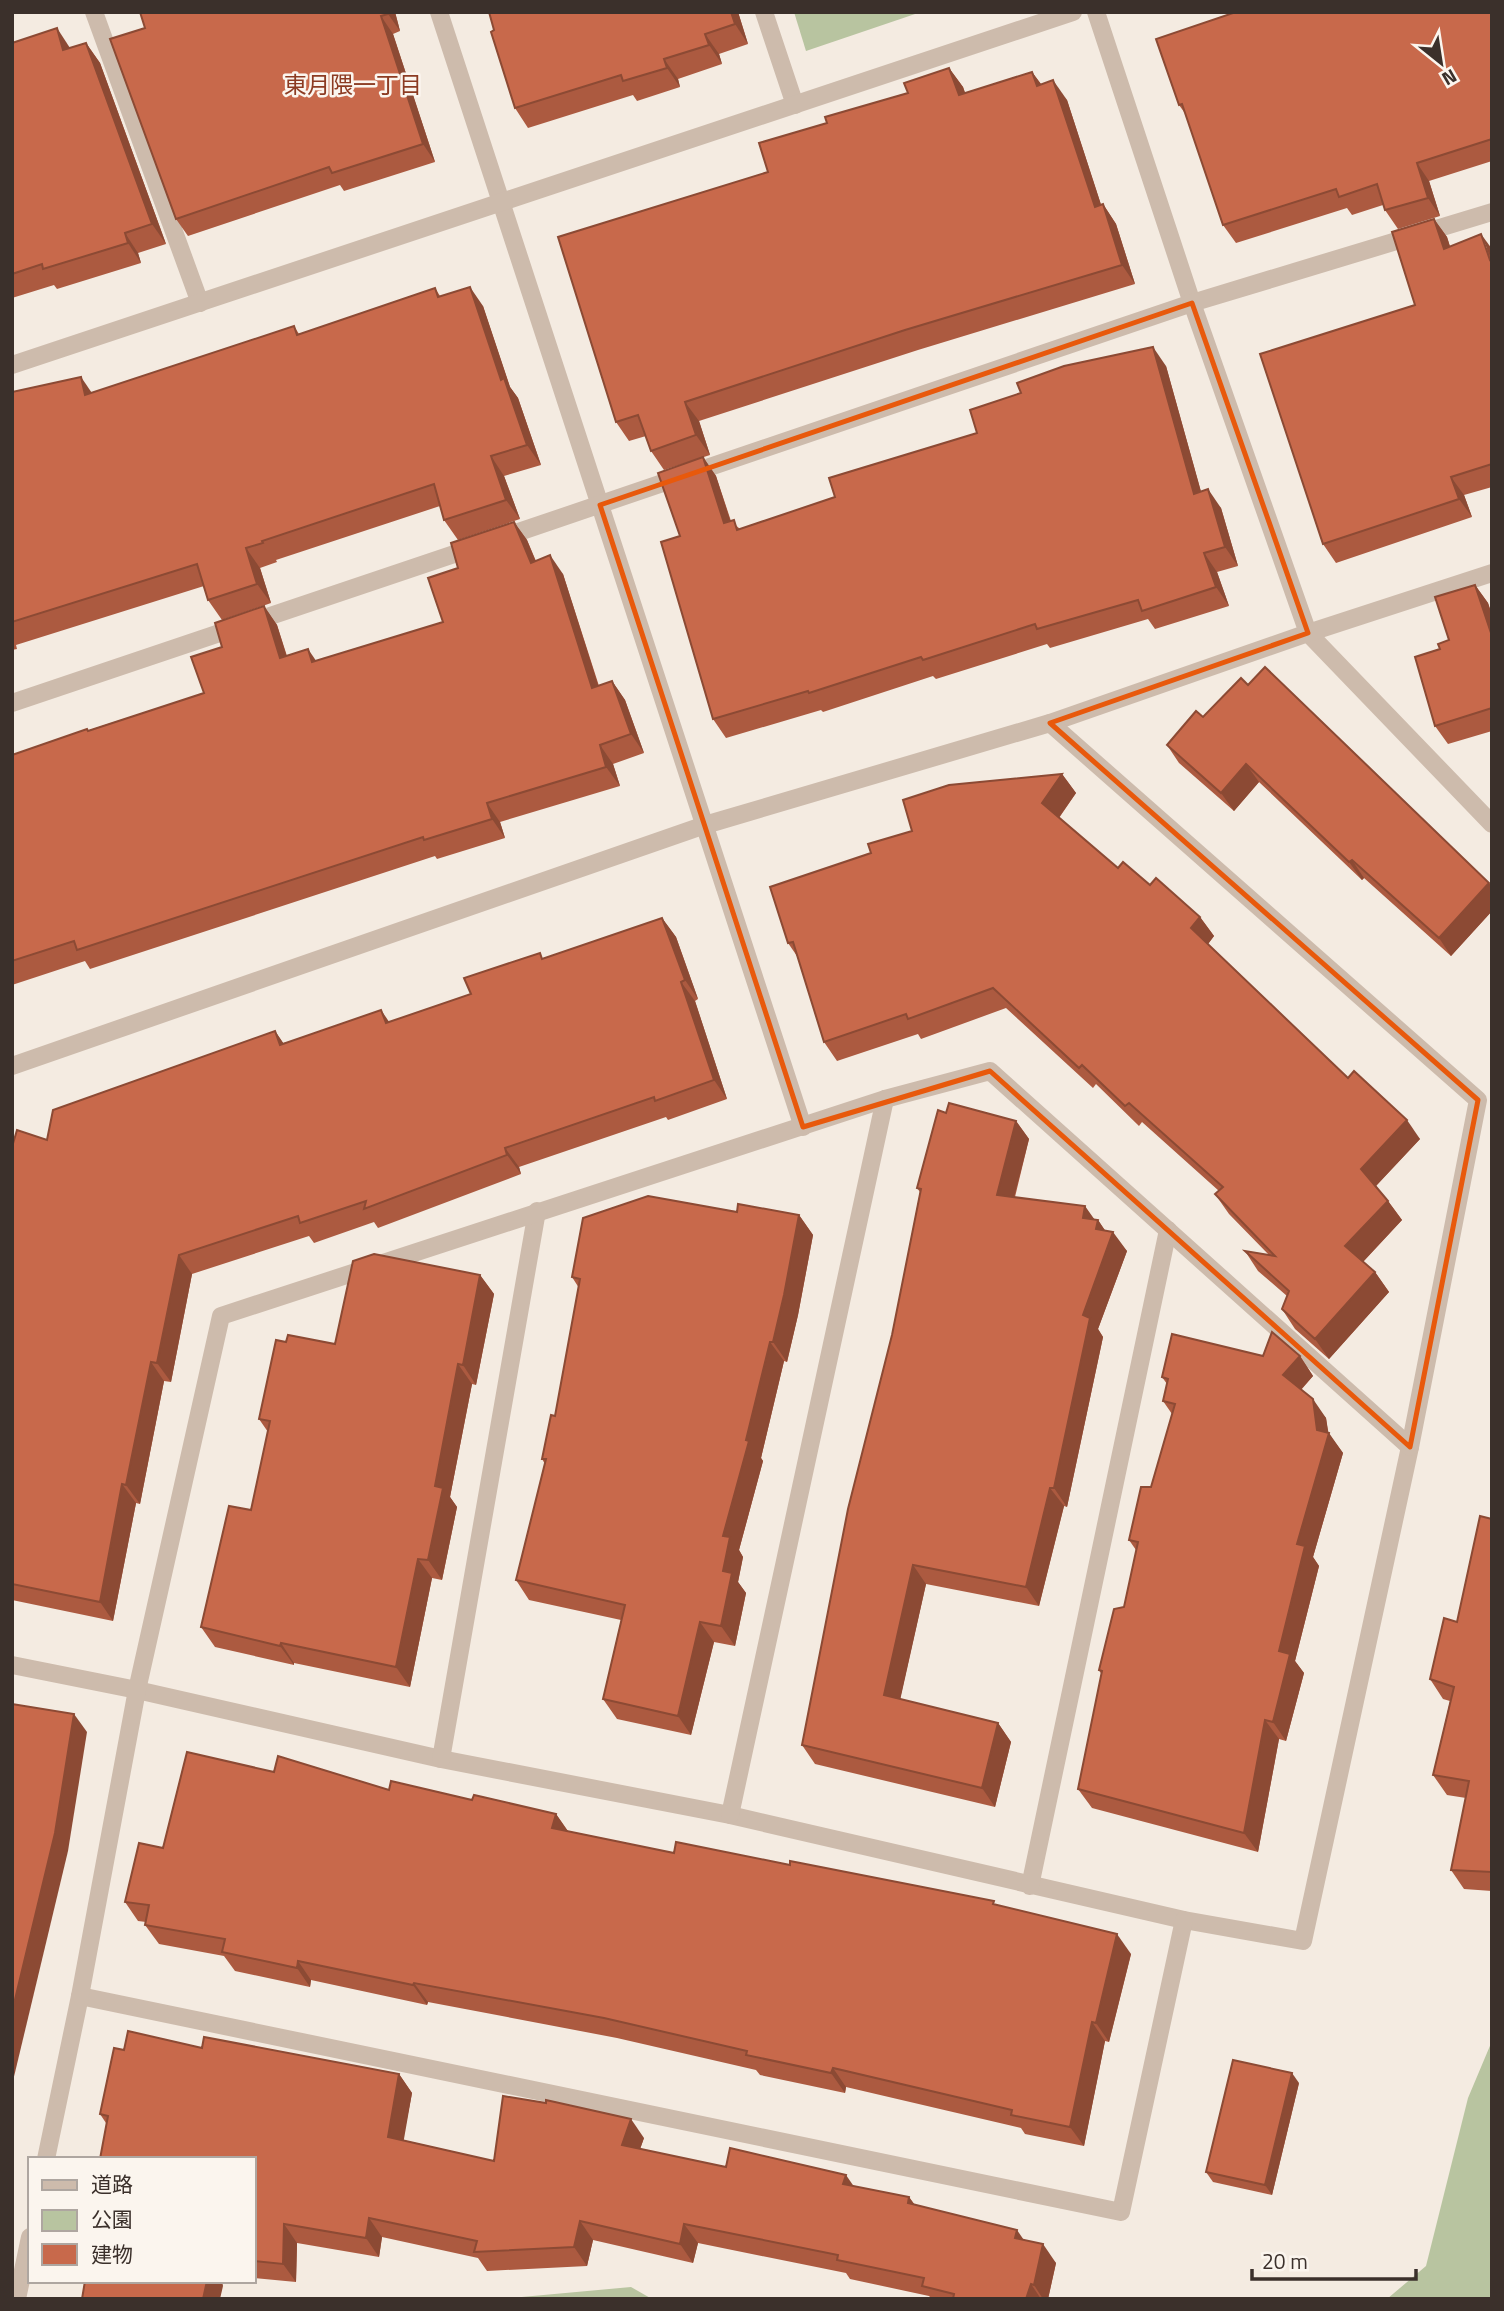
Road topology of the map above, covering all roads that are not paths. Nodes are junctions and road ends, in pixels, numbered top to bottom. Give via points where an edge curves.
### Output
1 (94, 12) edge
2 (439, 12) edge
3 (764, 12) edge
4 (1073, 12) edge
5 (1096, 12) edge
6 (795, 105) junction
7 (501, 202) junction
8 (1492, 212) edge
9 (200, 303) junction
10 (1192, 303) junction
11 (12, 365) edge
12 (600, 505) junction
13 (1492, 572) edge
14 (1308, 633) junction
15 (12, 704) edge
16 (1050, 723) junction
17 (1492, 824) edge
18 (705, 825) junction
19 (12, 1066) edge
20 (886, 1098) junction
21 (803, 1127) junction
22 (537, 1212) junction
23 (1168, 1230) junction
24 (1410, 1447) junction
25 (12, 1665) edge
26 (137, 1690) junction
27 (441, 1759) junction
28 (730, 1815) junction
29 (1030, 1886) junction
30 (1184, 1920) junction
31 (80, 1996) junction
32 (46, 2157) edge
33 (28, 2247) edge
34 (17, 2299) edge

1 - 9 street
2 - 7 street
3 - 6 street
4 - 6 street
5 - 10 street
6 - 7 street
7 - 9 street
7 - 12 street
8 - 10 street
9 - 11 street
10 - 12 street
10 - 14 street
12 - 15 street
12 - 18 street
13 - 14 street
14 - 16 street
14 - 17 street
16 - 18 street
16 - 24 street via 1478,1100
18 - 19 street
18 - 21 street
20 - 21 street
20 - 23 street via 990,1071
20 - 28 street
21 - 22 street
22 - 26 street via 220,1316
22 - 27 street
23 - 24 street
23 - 29 street
24 - 30 street via 1303,1941
25 - 26 street
26 - 27 street
26 - 31 street
27 - 28 street
28 - 29 street
29 - 30 street
30 - 31 street via 1121,2212
31 - 32 street
33 - 34 street

